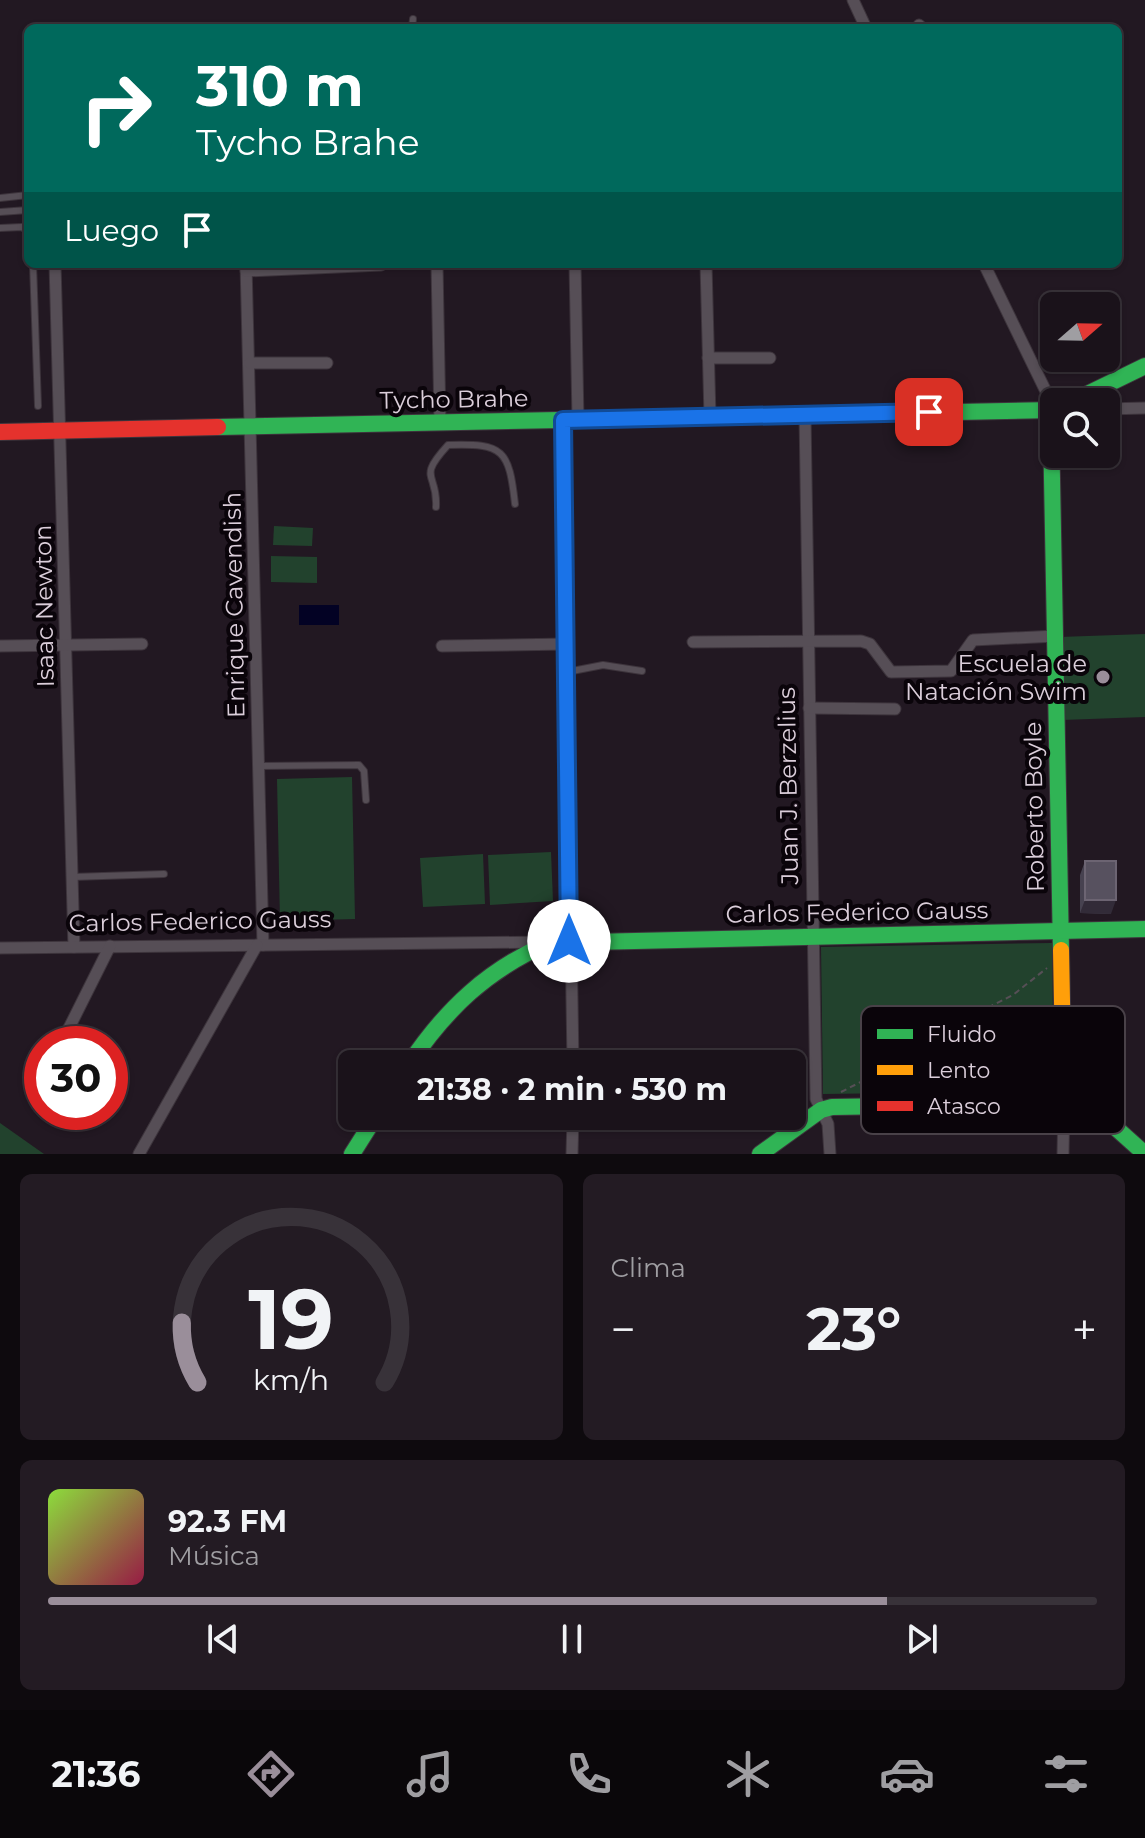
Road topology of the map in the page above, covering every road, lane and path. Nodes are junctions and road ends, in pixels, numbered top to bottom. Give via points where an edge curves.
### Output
1 (853, 0) edge
2 (413, 19) dead end
3 (412, 24) edge
4 (864, 24) edge
5 (24, 195) edge
6 (0, 198) edge
7 (24, 210) edge
8 (0, 212) edge
9 (0, 228) edge
10 (24, 229) edge
11 (33, 268) edge
12 (55, 268) edge
13 (246, 268) edge
14 (437, 268) edge
15 (575, 268) edge
16 (706, 268) edge
17 (986, 268) edge
18 (708, 358) junction
19 (770, 358) dead end
20 (250, 363) junction
21 (327, 363) dead end
22 (1145, 366) edge
23 (1043, 388) edge
24 (1100, 388) edge
25 (38, 406) dead end
26 (1145, 408) edge
27 (1120, 409) edge
28 (1040, 410) edge
29 (805, 415) junction
30 (710, 417) junction
31 (570, 420) junction
32 (444, 422) junction
33 (252, 428) junction
34 (0, 432) edge
35 (62, 432) junction
36 (448, 445) junction
37 (1052, 468) edge
38 (515, 504) dead end
39 (436, 507) dead end
40 (1056, 636) junction
41 (807, 641) junction
42 (693, 642) dead end
43 (142, 644) dead end
44 (567, 644) junction
45 (67, 645) junction
46 (0, 646) edge
47 (442, 646) dead end
48 (642, 671) dead end
49 (567, 672) junction
50 (809, 708) junction
51 (895, 709) dead end
52 (259, 766) junction
53 (366, 800) dead end
54 (164, 874) dead end
55 (72, 877) junction
56 (1145, 929) edge
57 (1060, 931) junction
58 (813, 938) junction
59 (496, 940) junction
60 (562, 942) junction
61 (260, 945) junction
62 (110, 946) junction
63 (74, 947) junction
64 (0, 948) edge
65 (513, 959) junction
66 (1049, 965) dead end
67 (991, 1006) edge
68 (1062, 1006) edge
69 (70, 1026) edge
70 (419, 1050) edge
71 (572, 1050) edge
72 (861, 1084) edge
73 (840, 1092) dead end
74 (861, 1105) edge
75 (821, 1110) junction
76 (367, 1130) edge
77 (573, 1130) edge
78 (1063, 1134) edge
79 (1123, 1134) edge
80 (139, 1154) edge
81 (352, 1154) edge
82 (572, 1154) edge
83 (760, 1154) edge
84 (830, 1154) edge
85 (1063, 1154) edge
86 (1145, 1154) edge

1 - 4 street
2 - 3 lane
5 - 6 lane
7 - 8 lane
9 - 10 lane
11 - 25 lane
12 - 35 street, Isaac Newton
13 - 20 street, Enrique Cavendish
14 - 32 street
15 - 31 street
16 - 18 street
17 - 23 street, Roberto Boyle
18 - 19 street
18 - 30 street
20 - 21 street
20 - 33 street, Enrique Cavendish
22 - 24 main road
26 - 27 street
28 - 29 main road, Tycho Brahe
29 - 30 main road, Tycho Brahe
29 - 41 street, Juan J. Berzelius
30 - 31 main road, Tycho Brahe
31 - 32 main road, Tycho Brahe
31 - 44 street
32 - 33 main road, Tycho Brahe
32 - 36 lane
33 - 35 main road, Tycho Brahe
33 - 52 street, Enrique Cavendish
34 - 35 main road, Tycho Brahe
35 - 45 street, Isaac Newton
36 - 38 lane via 492,445 506,457
36 - 39 lane via 430,468
37 - 40 main road, Roberto Boyle
40 - 41 street via 981,638 968,644 951,671 891,672 870,644
40 - 57 main road, Roberto Boyle
41 - 42 street
41 - 50 street, Juan J. Berzelius
43 - 45 street
44 - 47 street
44 - 49 street
45 - 46 street
45 - 55 street, Isaac Newton
48 - 49 lane via 603,665
49 - 60 street
50 - 51 street
50 - 58 street, Juan J. Berzelius
52 - 53 lane via 359,765
52 - 61 street, Enrique Cavendish
54 - 55 lane
55 - 63 street, Isaac Newton
56 - 57 main road, Carlos Federico Gauss
57 - 58 main road, Carlos Federico Gauss
57 - 68 main road, Roberto Boyle
58 - 60 main road, Carlos Federico Gauss
58 - 75 street, Juan J. Berzelius via 816,1099
59 - 60 street, Carlos Federico Gauss
59 - 61 street, Carlos Federico Gauss
59 - 65 street via 510,945
60 - 65 main road
60 - 71 street
61 - 62 street, Carlos Federico Gauss
61 - 80 street
62 - 63 street, Carlos Federico Gauss
62 - 69 street
63 - 64 street, Carlos Federico Gauss
65 - 70 main road via 445,1011
66 - 67 path
72 - 73 path
74 - 75 main road
75 - 83 main road
75 - 84 street, Juan J. Berzelius via 828,1124
76 - 81 main road
77 - 82 street
78 - 85 street, Roberto Boyle
79 - 86 main road

